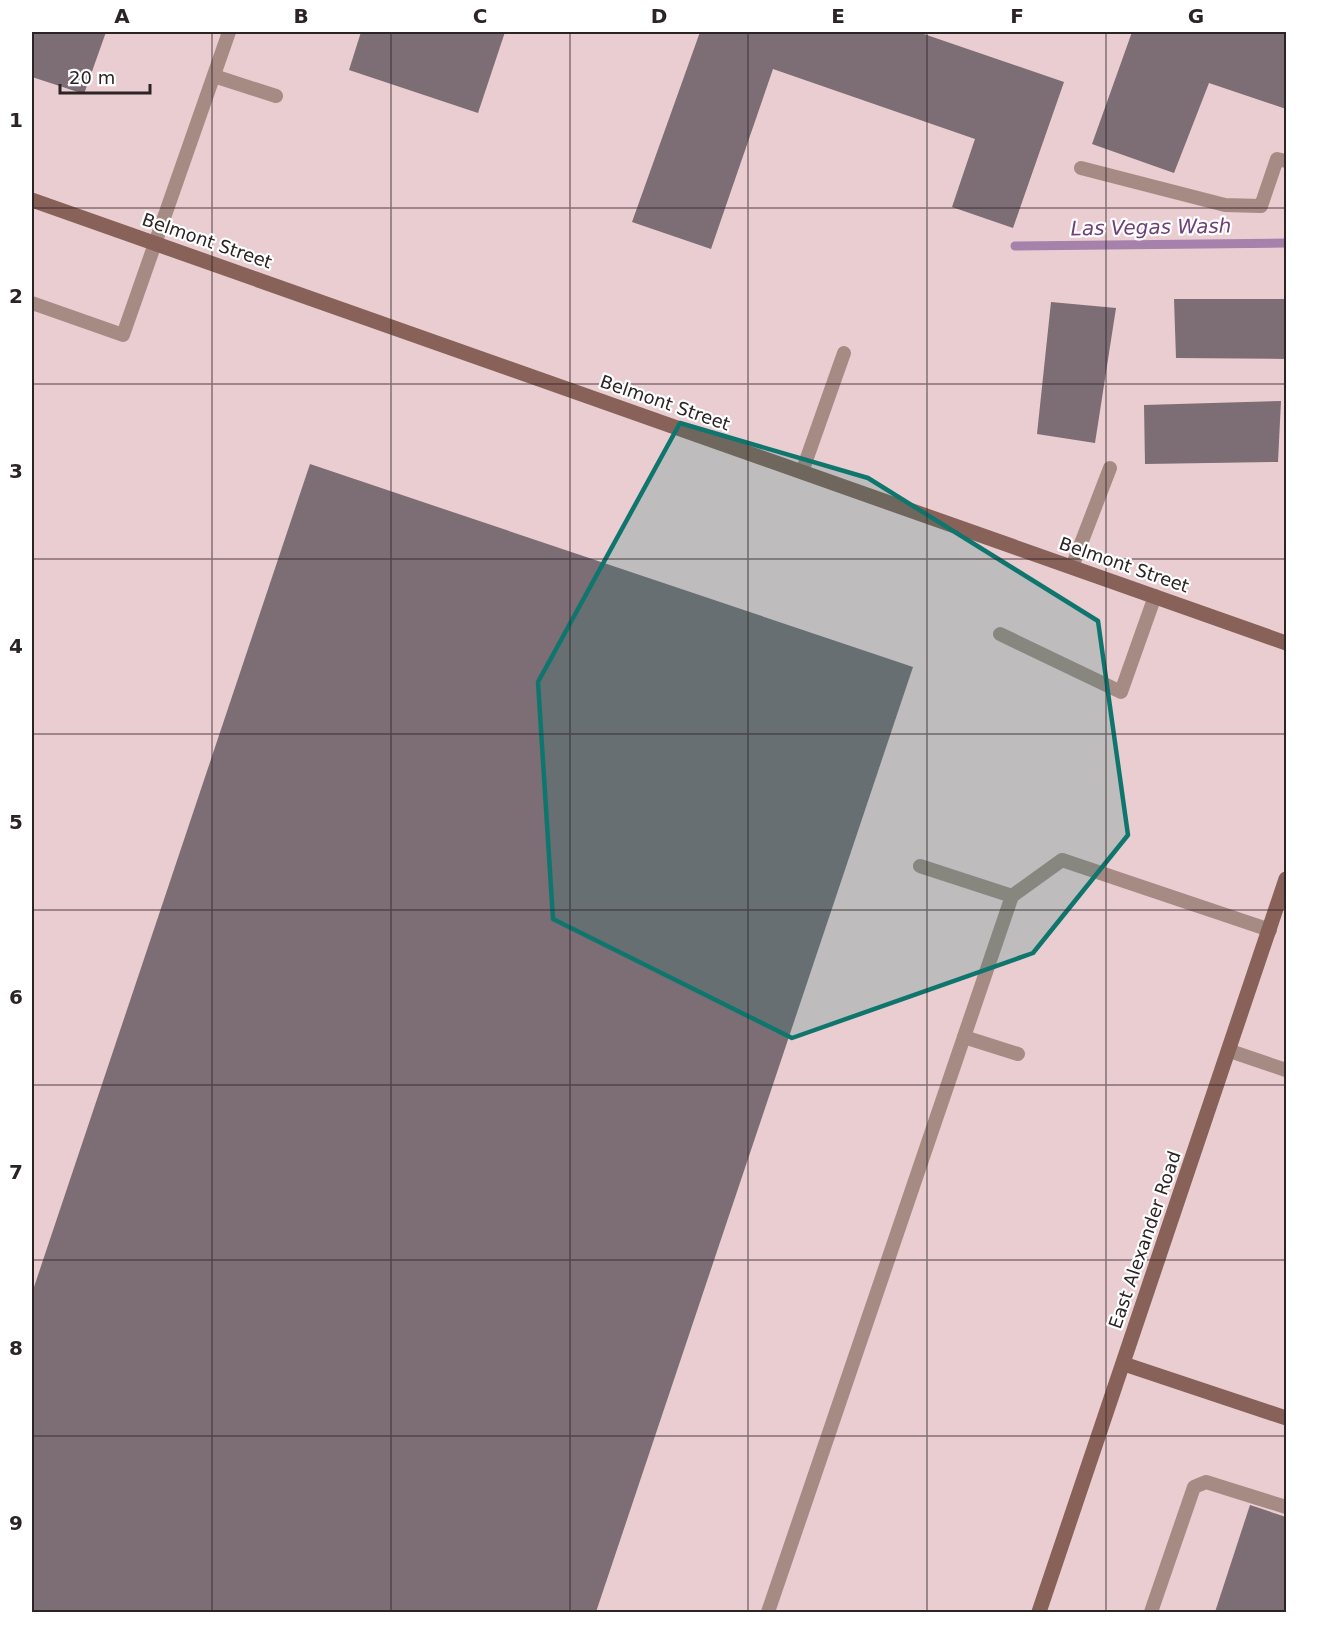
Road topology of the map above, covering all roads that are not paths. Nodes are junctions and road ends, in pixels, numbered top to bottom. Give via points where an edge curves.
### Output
1 (230, 32) edge
2 (214, 76) junction
3 (276, 96) dead end
4 (1287, 161) edge
5 (1081, 168) dead end
6 (32, 200) edge
7 (156, 244) junction
8 (32, 303) edge
9 (843, 353) dead end
10 (1110, 468) dead end
11 (802, 472) junction
12 (1072, 567) junction
13 (1155, 596) junction
14 (1000, 634) dead end
15 (1287, 643) edge
16 (920, 866) dead end
17 (1287, 879) edge
18 (1012, 896) junction
19 (1270, 930) junction
20 (964, 1037) junction
21 (1230, 1051) junction
22 (1018, 1054) dead end
23 (1287, 1070) edge
24 (1124, 1364) junction
25 (1287, 1418) edge
26 (1287, 1508) edge
27 (768, 1612) edge
28 (1039, 1612) edge
29 (1151, 1612) edge

1 - 2 lane
2 - 3 lane
2 - 7 lane
4 - 5 lane via 1277,159 1261,206 1225,205
6 - 7 street, Belmont Street
7 - 8 lane via 123,335
7 - 11 street, Belmont Street
9 - 11 lane
10 - 12 lane
11 - 12 street, Belmont Street
12 - 13 street, Belmont Street
13 - 14 lane via 1121,692
13 - 15 street, Belmont Street
16 - 18 lane
17 - 19 street, East Alexander Road
18 - 19 lane via 1062,860
18 - 20 lane
19 - 21 street, East Alexander Road
20 - 22 lane
20 - 27 lane
21 - 23 lane
21 - 24 street, East Alexander Road
24 - 25 street
24 - 28 street, East Alexander Road
26 - 29 lane via 1206,1482 1194,1487

